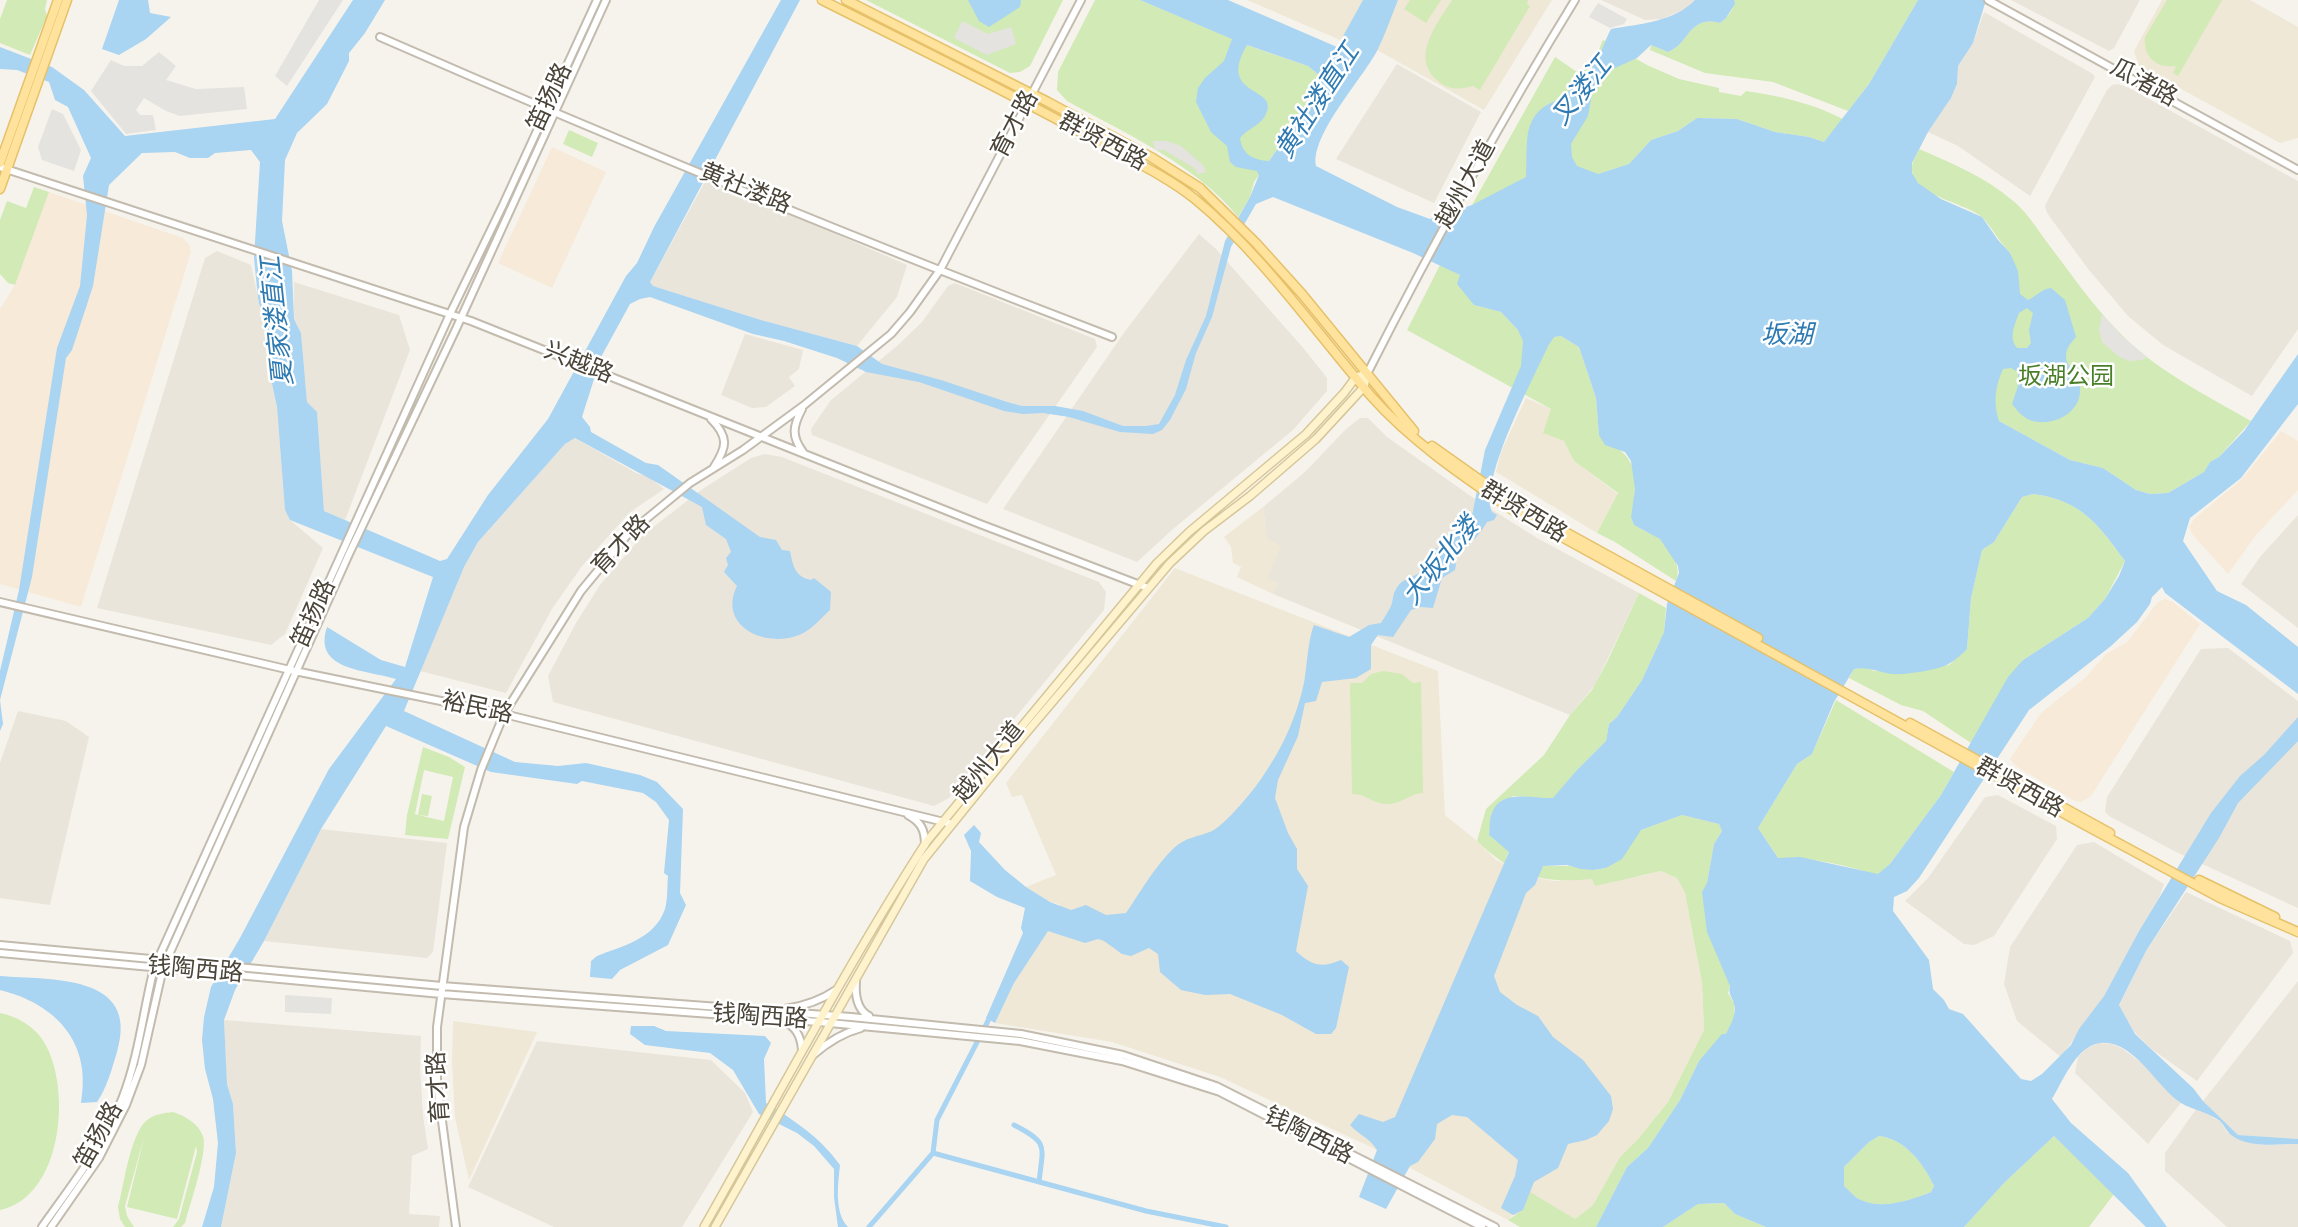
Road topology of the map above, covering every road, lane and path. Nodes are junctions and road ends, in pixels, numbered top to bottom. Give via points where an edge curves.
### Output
1 (58, 0) edge
2 (67, 0) edge
3 (597, 0) edge
4 (606, 0) edge
5 (822, 0) edge
6 (846, 0) edge
7 (1081, 0) edge
8 (1575, 0) edge
9 (1989, 1) edge
10 (380, 37) dead end
11 (41, 60) junction
12 (1032, 93) junction
13 (1027, 103) junction
14 (546, 108) junction
15 (555, 113) junction
16 (2, 166) edge
17 (2298, 170) edge
18 (0, 189) edge
19 (940, 270) junction
20 (450, 314) junction
21 (461, 318) junction
22 (1112, 337) dead end
23 (1367, 374) junction
24 (1356, 377) junction
25 (1364, 387) junction
26 (803, 407) junction
27 (707, 415) junction
28 (762, 437) junction
29 (804, 454) junction
30 (712, 470) junction
31 (1478, 483) junction
32 (360, 524) junction
33 (1139, 584) junction
34 (1148, 588) junction
35 (0, 602) edge
36 (294, 670) junction
37 (504, 714) junction
38 (897, 810) junction
39 (943, 821) junction
40 (952, 824) junction
41 (925, 845) junction
42 (2192, 880) junction
43 (2298, 926) edge
44 (2298, 932) edge
45 (0, 944) edge
46 (0, 953) edge
47 (158, 960) junction
48 (167, 961) junction
49 (154, 968) junction
50 (163, 968) junction
51 (856, 981) junction
52 (838, 989) junction
53 (441, 990) junction
54 (767, 1010) junction
55 (837, 1016) junction
56 (821, 1018) junction
57 (774, 1019) junction
58 (877, 1019) junction
59 (831, 1023) junction
60 (868, 1027) junction
61 (976, 1033) junction
62 (802, 1052) junction
63 (812, 1057) junction
64 (1403, 1183) junction
65 (43, 1227) edge
66 (51, 1227) edge
67 (456, 1227) edge
68 (704, 1227) edge
69 (715, 1227) edge
70 (1482, 1227) edge
71 (1494, 1227) edge

1 - 11 main road
2 - 11 main road
3 - 14 street, 笛扬路
4 - 15 street, 笛扬路
5 - 13 main road, 群贤西路
6 - 12 main road, 群贤西路
7 - 12 street, 育才路
8 - 23 street, 越州大道 via 1455,205
9 - 17 street, 瓜渚路
10 - 14 street, 黄社溇路
11 - 16 main road
12 - 13 street, 育才路
12 - 23 main road, 群贤西路 via 1200,188 1302,294
13 - 19 street, 育才路
13 - 24 main road, 群贤西路 via 1153,170 1193,197 1238,240
14 - 15 street, 黄社溇路
14 - 20 street, 笛扬路
15 - 19 street, 黄社溇路
15 - 21 street, 笛扬路
16 - 18 main road
16 - 20 street, 兴越路
19 - 22 street, 黄社溇路
19 - 26 street, 育才路 via 891,334
20 - 21 street, 兴越路
20 - 32 street, 笛扬路
21 - 27 street, 兴越路
21 - 32 street, 笛扬路
23 - 24 main road
23 - 25 main road, 越州大道
23 - 31 main road, 群贤西路 via 1409,426
24 - 25 main road, 群贤西路
24 - 33 main road, 越州大道 via 1306,434 1189,532
25 - 31 main road, 群贤西路 via 1401,427
25 - 34 main road, 越州大道 via 1316,439 1204,531
26 - 28 street, 育才路
26 - 29 street via 793,434
27 - 28 street, 兴越路
27 - 30 street via 719,427 725,444
28 - 29 street, 兴越路
28 - 30 street, 育才路
29 - 33 street, 兴越路
30 - 37 street, 育才路 via 628,534 581,592
31 - 42 main road, 群贤西路 via 1521,515
32 - 36 street, 笛扬路
33 - 34 street, 兴越路
33 - 39 main road, 越州大道
34 - 40 main road, 越州大道
35 - 36 street, 裕民路
36 - 37 street, 裕民路
36 - 47 street, 笛扬路
36 - 48 street, 笛扬路
37 - 38 street, 裕民路
37 - 53 street, 育才路 via 464,827
38 - 39 street, 裕民路
38 - 41 street via 916,819 924,830
39 - 40 street, 裕民路
39 - 41 main road, 越州大道
40 - 51 main road, 越州大道 via 924,859
41 - 52 main road, 越州大道
42 - 43 main road, 群贤西路
42 - 44 main road, 群贤西路 via 2220,898
45 - 47 street, 钱陶西路
46 - 49 street, 钱陶西路
47 - 48 street, 钱陶西路
47 - 49 street, 笛扬路
48 - 50 street, 笛扬路
48 - 53 street, 钱陶西路
49 - 50 street, 钱陶西路
49 - 65 street, 笛扬路 via 122,1100 94,1154
50 - 53 street, 钱陶西路
50 - 66 street, 笛扬路 via 127,1105 99,1158
51 - 55 main road, 越州大道
51 - 58 street via 856,1001 864,1014
52 - 54 street via 803,1006
52 - 56 main road, 越州大道
53 - 54 street, 钱陶西路
53 - 57 street, 钱陶西路
53 - 67 street, 育才路 via 437,1083
54 - 56 street, 钱陶西路
55 - 56 street, 钱陶西路
55 - 58 street, 钱陶西路
55 - 59 main road, 越州大道
56 - 57 street, 钱陶西路
56 - 59 street, 钱陶西路
56 - 62 main road, 越州大道
57 - 62 street via 791,1024 800,1035
58 - 61 street, 钱陶西路
59 - 60 street, 钱陶西路
59 - 63 main road, 越州大道
60 - 61 street, 钱陶西路
60 - 63 street via 847,1031
61 - 64 street, 钱陶西路 via 1021,1034 1123,1055 1216,1086
62 - 68 main road, 越州大道
63 - 69 main road, 越州大道
64 - 70 street, 钱陶西路
64 - 71 street, 钱陶西路

